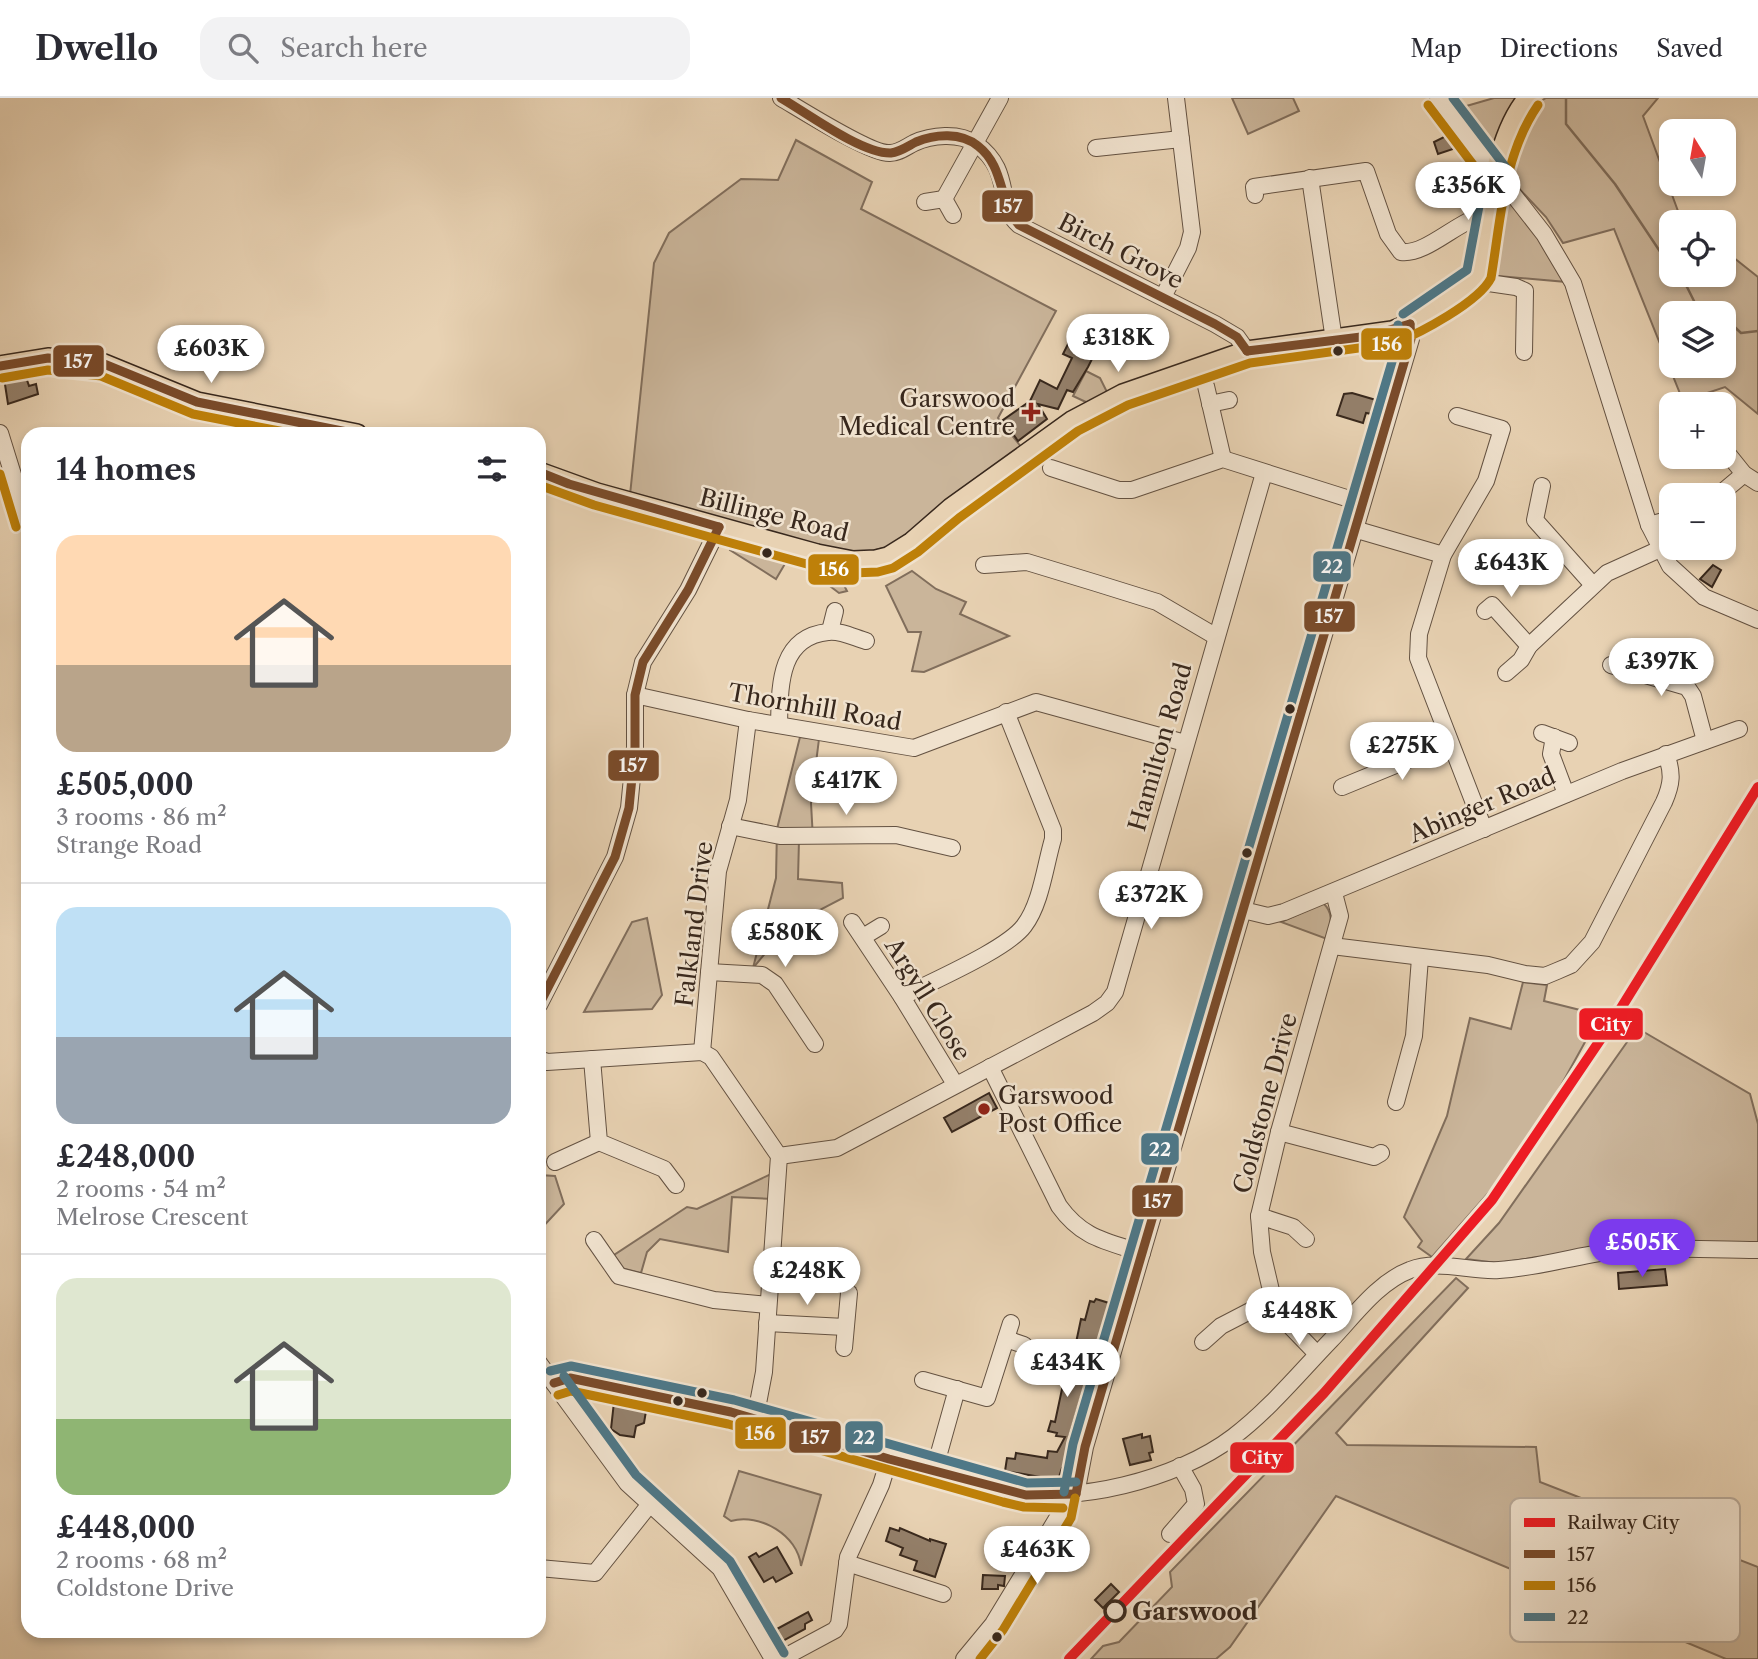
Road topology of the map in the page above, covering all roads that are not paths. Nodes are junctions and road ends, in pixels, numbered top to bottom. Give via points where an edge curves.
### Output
1 (781, 98) edge
2 (1000, 98) edge
3 (1176, 98) edge
4 (1438, 98) edge
5 (1528, 98) edge
6 (1181, 139) junction
7 (974, 142) junction
8 (1096, 148) dead end
9 (1497, 176) junction
10 (1310, 178) junction
11 (1255, 195) dead end
12 (944, 199) junction
13 (925, 202) dead end
14 (953, 215) dead end
15 (1468, 226) dead end
16 (1475, 281) junction
17 (1163, 297) junction
18 (1410, 324) junction
19 (1334, 340) junction
20 (1247, 351) junction
21 (1524, 352) dead end
22 (0, 366) edge
23 (1206, 386) dead end
24 (1229, 400) dead end
25 (1210, 404) junction
26 (1457, 415) dead end
27 (322, 427) edge
28 (0, 433) edge
29 (1070, 456) dead end
30 (1223, 459) junction
31 (1736, 462) edge
32 (1264, 473) junction
33 (546, 475) edge
34 (1751, 478) edge
35 (1545, 492) dead end
36 (21, 500) edge
37 (1362, 503) junction
38 (1659, 522) edge
39 (1649, 525) junction
40 (719, 527) junction
41 (1354, 529) junction
42 (997, 547) dead end
43 (1659, 547) edge
44 (1659, 549) edge
45 (1443, 555) junction
46 (1668, 560) edge
47 (1593, 585) junction
48 (1487, 605) dead end
49 (835, 611) dead end
50 (1758, 620) edge
51 (831, 631) junction
52 (1215, 636) junction
53 (866, 641) dead end
54 (1530, 646) junction
55 (1617, 672) dead end
56 (1506, 673) dead end
57 (635, 695) junction
58 (1006, 712) junction
59 (748, 720) junction
60 (779, 725) junction
61 (1743, 726) dead end
62 (1555, 738) dead end
63 (1705, 741) junction
64 (1185, 743) junction
65 (1449, 743) junction
66 (1666, 754) junction
67 (1348, 779) dead end
68 (1566, 794) junction
69 (730, 826) junction
70 (1484, 829) junction
71 (952, 848) dead end
72 (1334, 893) junction
73 (1243, 910) junction
74 (852, 922) dead end
75 (881, 926) dead end
76 (863, 937) junction
77 (1332, 946) junction
78 (1420, 958) junction
79 (709, 972) junction
80 (546, 991) edge
81 (902, 997) junction
82 (817, 1048) dead end
83 (702, 1052) junction
84 (546, 1059) edge
85 (592, 1059) junction
86 (989, 1067) junction
87 (955, 1084) junction
88 (1394, 1094) dead end
89 (1279, 1132) junction
90 (599, 1142) junction
91 (779, 1156) junction
92 (1377, 1158) dead end
93 (555, 1161) dead end
94 (676, 1185) dead end
95 (1259, 1216) junction
96 (1304, 1233) dead end
97 (594, 1240) dead end
98 (1758, 1250) edge
99 (1142, 1253) junction
100 (619, 1276) junction
101 (629, 1290) dead end
102 (849, 1293) dead end
103 (1273, 1299) junction
104 (768, 1305) junction
105 (767, 1322) junction
106 (1011, 1323) dead end
107 (845, 1327) junction
108 (1006, 1339) junction
109 (1203, 1342) dead end
110 (1024, 1345) dead end
111 (844, 1348) dead end
112 (1317, 1354) junction
113 (546, 1372) edge
114 (923, 1379) dead end
115 (554, 1383) junction
116 (957, 1389) junction
117 (755, 1419) junction
118 (889, 1459) junction
119 (1176, 1468) junction
120 (934, 1471) junction
121 (1069, 1495) junction
122 (650, 1504) junction
123 (1171, 1525) dead end
124 (847, 1563) junction
125 (546, 1569) edge
126 (943, 1594) dead end
127 (773, 1659) edge
128 (781, 1659) edge
129 (964, 1659) edge

1 - 7 street via 880,153 900,151 932,137
2 - 7 street
3 - 6 street
4 - 9 street
5 - 9 main road via 1509,132
6 - 8 street
6 - 17 street via 1192,232
7 - 12 street
7 - 17 street, Birch Grove via 999,169 1008,212 1019,225
9 - 16 main road
9 - 39 street via 1545,234 1573,283
10 - 11 street via 1254,187
10 - 15 street via 1366,170 1388,234 1401,252 1422,250
10 - 19 street
12 - 13 street
12 - 14 street
16 - 18 main road, Billinge Road
16 - 21 street via 1525,292
17 - 20 street, Birch Grove via 1237,337
18 - 19 main road, Billinge Road
18 - 37 street via 1411,339
19 - 20 main road, Billinge Road
20 - 40 main road, Billinge Road via 1131,391 1072,421 888,557 838,559
22 - 27 main road via 48,358 104,363 197,402
23 - 25 street
24 - 25 street
25 - 30 street
26 - 45 street via 1510,431
28 - 36 street
29 - 30 street via 1058,470 1119,490 1132,490
30 - 32 street
31 - 34 street
32 - 37 street
32 - 52 street, Hamilton Road
33 - 40 main road, Billinge Road
35 - 47 street via 1535,520
37 - 41 street
38 - 39 street
39 - 43 street
40 - 57 street via 688,590 643,662
41 - 45 street
41 - 73 street
42 - 52 street via 991,564 1027,562 1157,602
44 - 47 street via 1622,565
45 - 65 street via 1419,634 1418,658
46 - 50 street via 1681,579 1704,597
47 - 54 street
48 - 54 street
49 - 51 street
51 - 53 street
51 - 60 street via 803,642 782,669
52 - 64 street, Hamilton Road
54 - 56 street
55 - 63 street via 1687,687
57 - 59 street, Thornhill Road
57 - 80 street via 629,808 615,856
58 - 60 street, Thornhill Road via 914,748
58 - 64 street, Thornhill Road via 1037,702
58 - 81 street via 1053,830 1032,912 1024,928 1008,941
59 - 60 street, Thornhill Road
59 - 69 street, Falkland Drive via 738,800
61 - 63 street, Abinger Road
62 - 68 street via 1551,754
63 - 66 street, Abinger Road
64 - 86 street, Hamilton Road via 1115,992 1093,1013
65 - 67 street
65 - 70 street
66 - 68 street, Abinger Road
66 - 78 street via 1671,785 1664,802 1592,942 1571,965 1545,975
68 - 70 street, Abinger Road
69 - 71 street via 780,836 896,835
69 - 79 street, Falkland Drive via 718,871
70 - 72 street, Abinger Road
72 - 73 street, Abinger Road via 1278,915
72 - 77 street, Coldstone Drive via 1340,916
73 - 99 street
74 - 76 street, Argyll Close
75 - 76 street, Argyll Close
76 - 81 street, Argyll Close
77 - 78 street
77 - 89 street, Coldstone Drive
78 - 88 street via 1414,1036
79 - 82 street via 762,975 775,984
79 - 83 street, Falkland Drive
81 - 87 street, Argyll Close
83 - 85 street
83 - 91 street via 711,1057
84 - 85 street
85 - 90 street
86 - 87 street, Hamilton Road
86 - 99 street via 1059,1206 1074,1226 1094,1238
87 - 91 street, Hamilton Road via 837,1148
89 - 92 street
89 - 95 street, Coldstone Drive
90 - 93 street
90 - 94 street via 669,1164
91 - 104 street
95 - 96 street
95 - 103 street, Coldstone Drive
97 - 100 street
98 - 112 street via 1624,1251 1499,1270 1419,1267 1384,1286
99 - 121 street
100 - 101 street
100 - 104 street via 714,1300
102 - 107 street
103 - 109 street via 1214,1326
103 - 112 street, Coldstone Drive
104 - 105 street
105 - 107 street
105 - 117 street
106 - 108 street
107 - 111 street
108 - 110 street
108 - 116 street via 987,1398
112 - 119 street via 1233,1437
113 - 115 street
114 - 116 street
115 - 117 street via 570,1378
115 - 122 street via 606,1458
116 - 120 street
117 - 118 street
118 - 120 street
118 - 124 street
119 - 121 street
119 - 123 street via 1193,1489 1196,1504
120 - 121 street via 1027,1495
121 - 129 street via 993,1624
122 - 125 street via 595,1573
122 - 127 street via 720,1568
124 - 126 street via 922,1595
124 - 128 street via 839,1624

